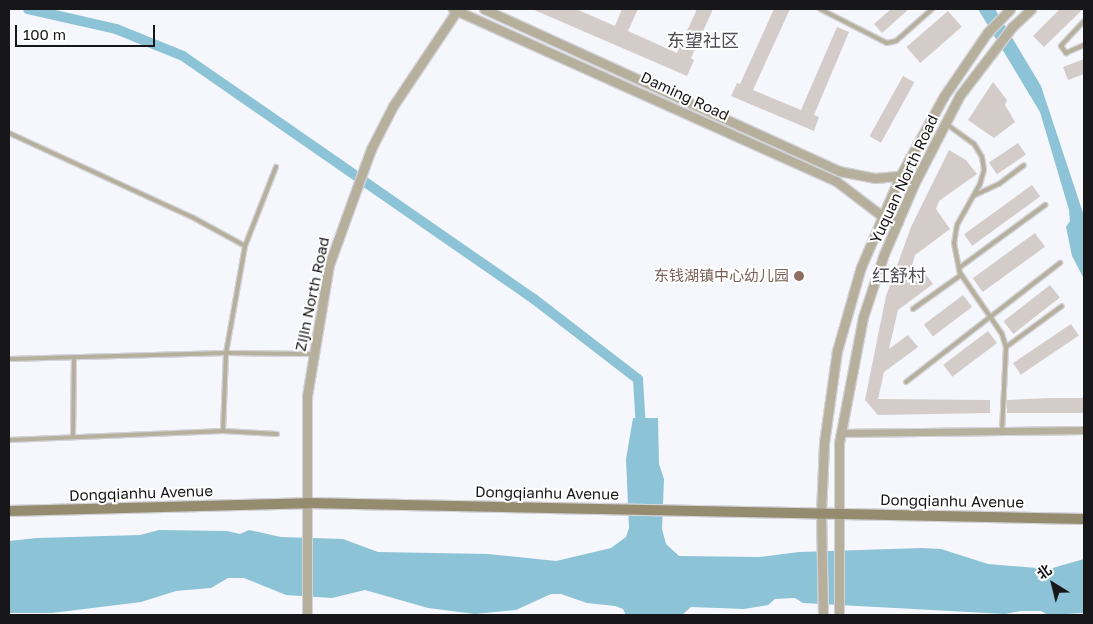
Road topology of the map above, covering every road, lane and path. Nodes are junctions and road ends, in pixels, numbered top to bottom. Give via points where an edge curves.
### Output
1 (456, 9) edge
2 (484, 9) edge
3 (820, 9) edge
4 (932, 9) edge
5 (1031, 9) edge
6 (1008, 11) edge
7 (1084, 21) edge
8 (1084, 45) edge
9 (945, 123) junction
10 (9, 133) edge
11 (1024, 165) dead end
12 (276, 167) dead end
13 (900, 176) junction
14 (914, 184) junction
15 (973, 196) junction
16 (1045, 205) dead end
17 (882, 216) junction
18 (898, 222) junction
19 (245, 246) junction
20 (1060, 263) dead end
21 (959, 268) junction
22 (961, 275) junction
23 (1062, 306) dead end
24 (913, 309) dead end
25 (990, 317) junction
26 (1006, 347) junction
27 (226, 353) junction
28 (312, 354) junction
29 (74, 357) junction
30 (9, 359) edge
31 (906, 382) dead end
32 (1084, 430) edge
33 (223, 431) junction
34 (1002, 431) junction
35 (840, 432) junction
36 (277, 434) dead end
37 (73, 437) junction
38 (9, 440) edge
39 (306, 503) junction
40 (9, 511) edge
41 (821, 513) junction
42 (837, 514) junction
43 (1084, 519) edge
44 (307, 613) edge
45 (823, 615) edge
46 (839, 615) edge

1 - 17 street, Daming Road via 836,181
1 - 28 street, Zijin North Road via 393,106 371,149 329,265
2 - 13 street, Daming Road via 839,170 875,178
3 - 4 lane via 888,43 896,41
5 - 9 street, Yuquan North Road via 994,48 960,95
6 - 13 street, Yuquan North Road via 987,33 944,96
7 - 8 lane via 1061,46 1066,53
9 - 14 street, Yuquan North Road
9 - 15 lane via 974,144 982,157 984,170
10 - 19 lane via 192,217
11 - 15 lane via 999,184
12 - 19 lane
13 - 14 street
13 - 17 street, Yuquan North Road
14 - 18 street, Yuquan North Road
15 - 21 lane via 957,226 954,243
16 - 21 lane
17 - 18 street, Daming Road
17 - 41 street, Yuquan North Road via 837,350 824,443
18 - 35 street, Yuquan North Road via 863,317
19 - 27 lane
20 - 25 lane
21 - 22 lane
22 - 24 lane
22 - 25 lane
23 - 26 lane
25 - 26 lane via 1002,334
25 - 31 lane
26 - 34 lane
27 - 28 lane
27 - 29 lane
27 - 33 lane
28 - 39 street, Zijin North Road via 307,396
29 - 30 lane
29 - 37 lane
32 - 34 street
33 - 36 lane
33 - 37 lane
34 - 35 street
35 - 42 street, Yuquan North Road
37 - 38 lane
39 - 40 main road, Dongqianhu Avenue
39 - 41 main road, Dongqianhu Avenue
39 - 44 street, Zijin North Road
41 - 42 main road, Dongqianhu Avenue
41 - 45 street, Yuquan North Road
42 - 43 main road, Dongqianhu Avenue
42 - 46 street, Yuquan North Road

